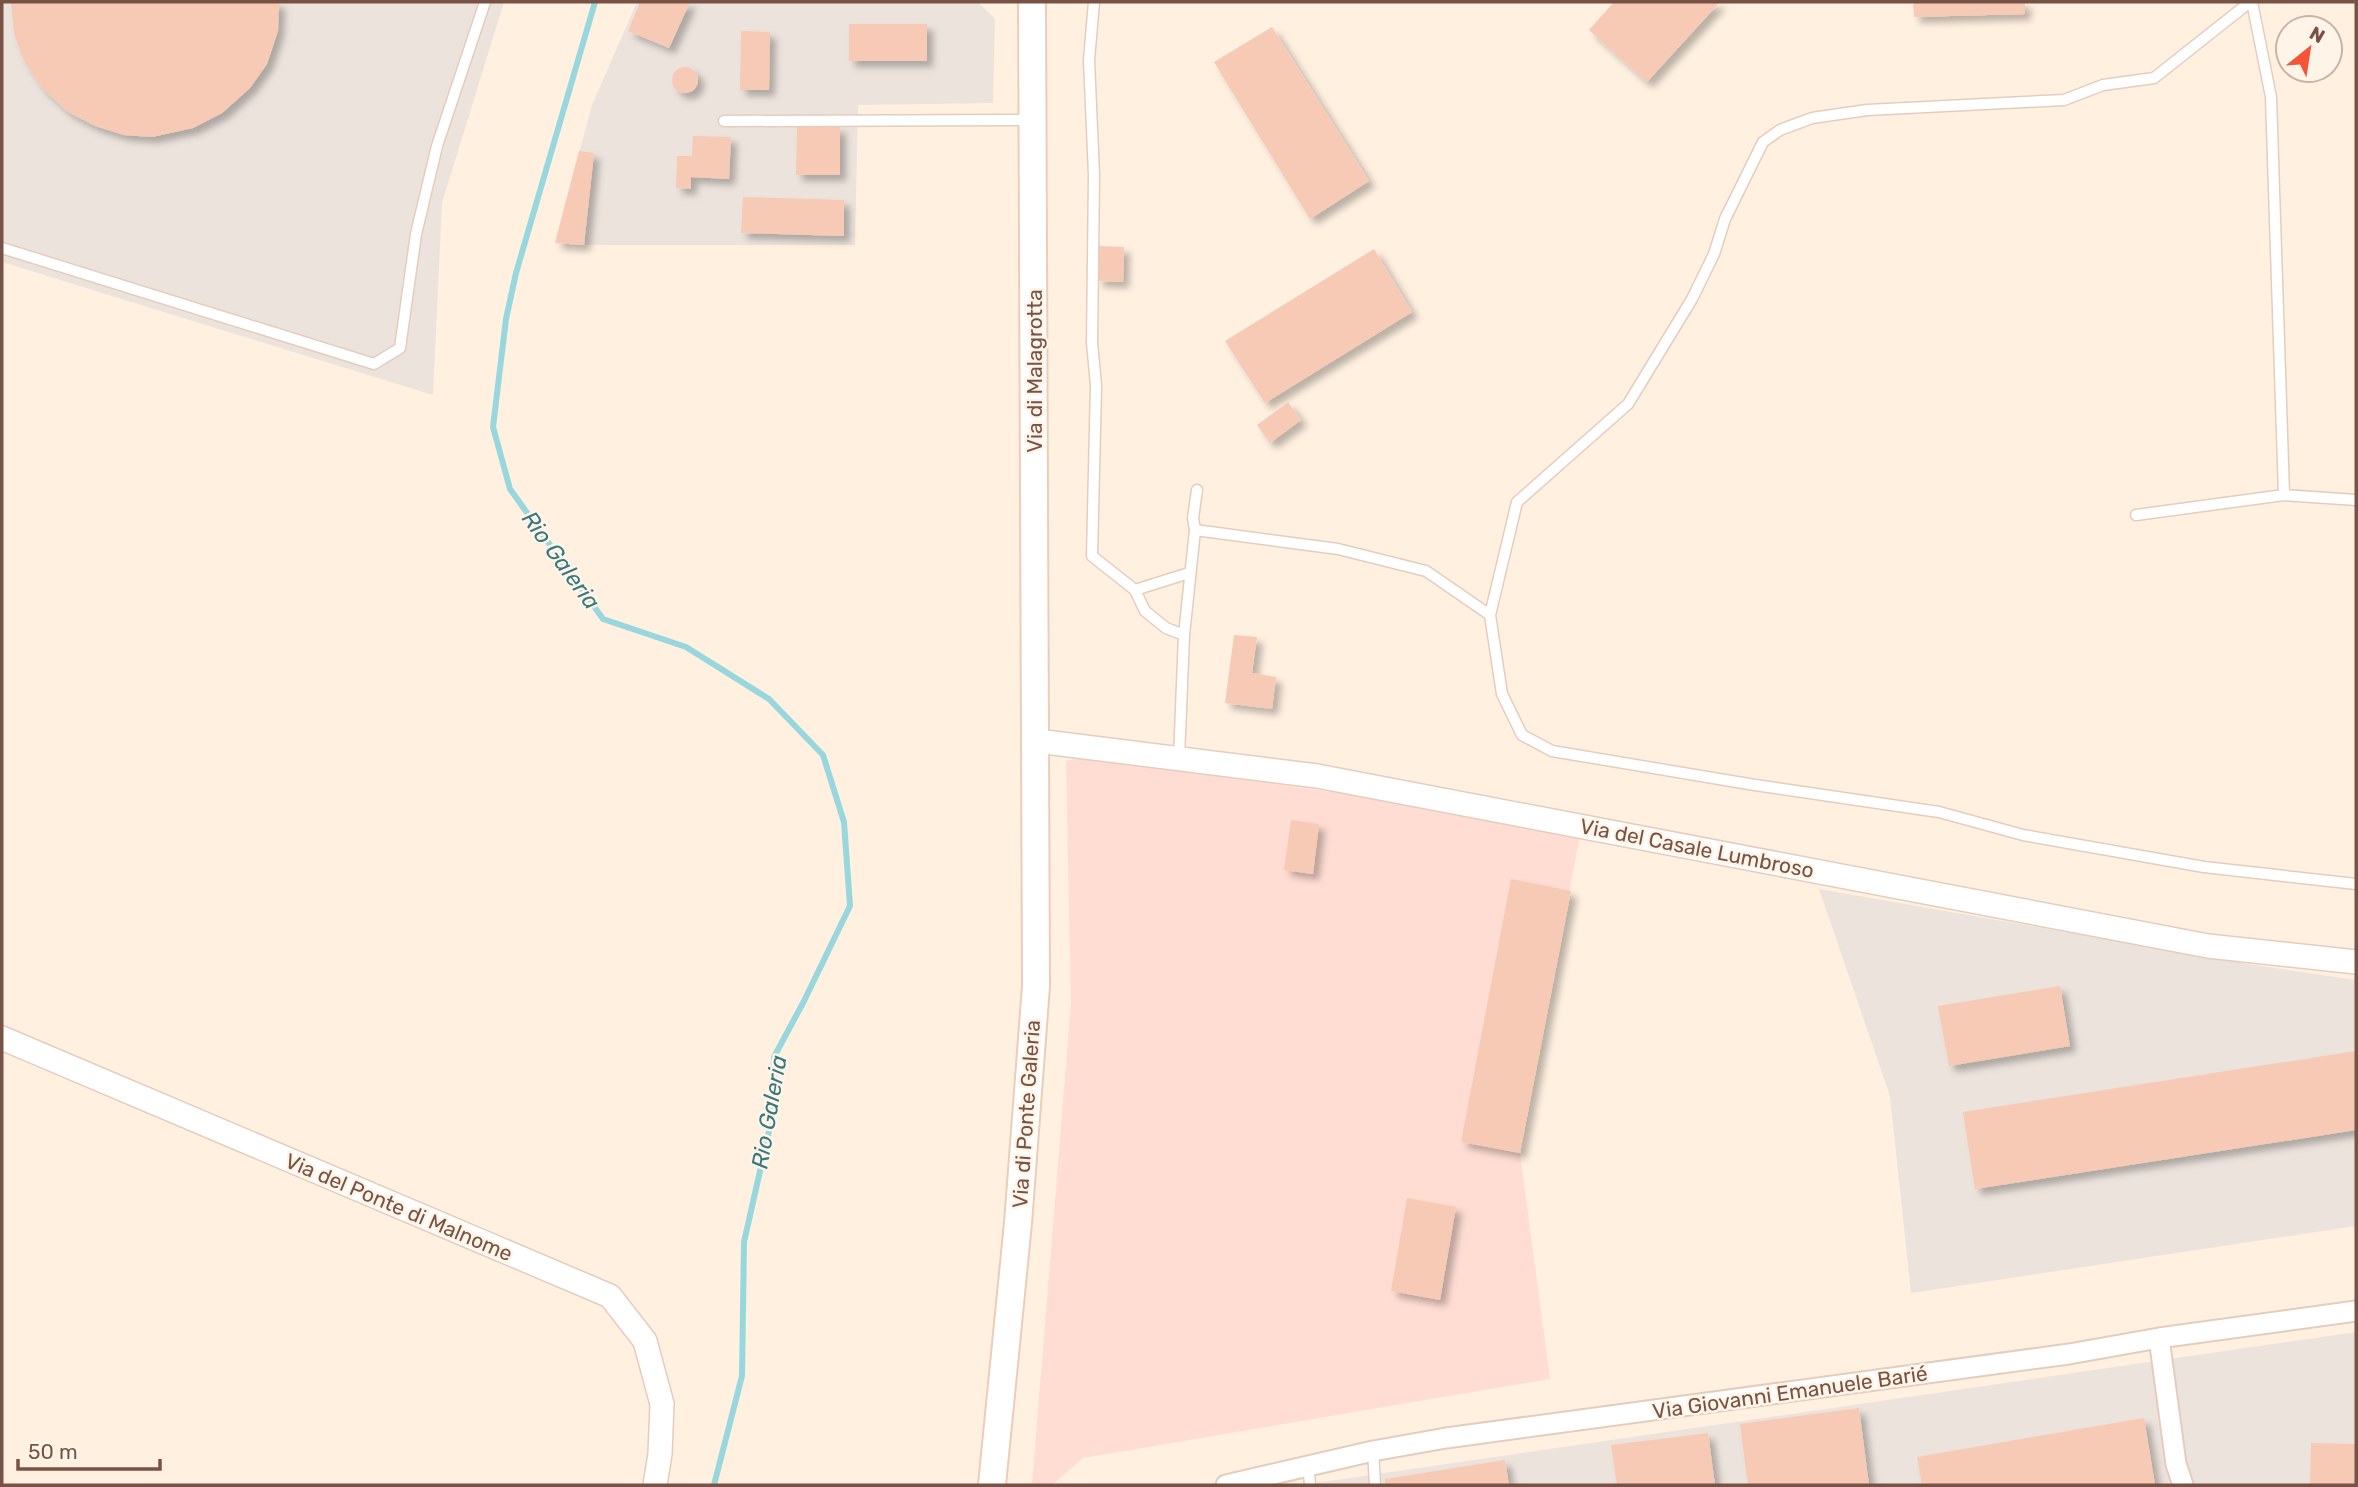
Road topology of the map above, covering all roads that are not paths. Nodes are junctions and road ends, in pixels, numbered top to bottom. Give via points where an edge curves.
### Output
1 (485, 2) edge
2 (1032, 2) edge
3 (1094, 2) edge
4 (2251, 2) edge
5 (1033, 120) junction
6 (723, 121) dead end
7 (2, 248) edge
8 (1197, 490) dead end
9 (2284, 495) junction
10 (2356, 500) edge
11 (2136, 515) dead end
12 (1195, 530) junction
13 (1189, 573) junction
14 (1135, 590) junction
15 (1490, 615) junction
16 (1184, 635) junction
17 (1037, 741) junction
18 (1179, 758) junction
19 (2356, 884) edge
20 (2356, 962) edge
21 (2, 1038) edge
22 (2356, 1311) edge
23 (2160, 1338) junction
24 (1373, 1451) junction
25 (1308, 1465) junction
26 (655, 1485) edge
27 (992, 1485) edge
28 (1226, 1485) edge
29 (1310, 1485) edge
30 (1376, 1485) edge
31 (2183, 1485) edge

1 - 7 lane via 431,171 416,234 400,348 374,364
2 - 5 main road, Via di Malagrotta
3 - 14 lane via 1088,60 1096,385 1092,556
4 - 9 lane via 2271,97
4 - 15 lane via 2154,78 2104,85 2064,100 1867,110 1812,118 1763,142 1692,299 1628,404 1517,502
5 - 6 lane
5 - 17 main road, Via di Malagrotta
8 - 12 lane
9 - 10 lane
9 - 11 lane
12 - 13 lane
12 - 15 lane via 1338,549 1426,571
13 - 14 lane
13 - 16 lane
14 - 16 lane via 1145,611
15 - 19 lane via 1502,694 1522,735 1552,751 1940,812 2023,835 2204,867
16 - 18 lane
17 - 18 street, Via del Casale Lumbroso
17 - 27 main road, Via di Ponte Galeria via 1036,986
18 - 20 street, Via del Casale Lumbroso via 1353,782 2208,946
21 - 26 street, Via del Ponte di Malnome via 610,1296 645,1341 662,1404
22 - 23 street, Via Giovanni Emanuele Barié
23 - 24 street, Via Giovanni Emanuele Barié
23 - 31 street via 2176,1464
24 - 25 street, Via Giovanni Emanuele Barié
24 - 30 lane
25 - 28 street, Via Giovanni Emanuele Barié
25 - 29 lane

